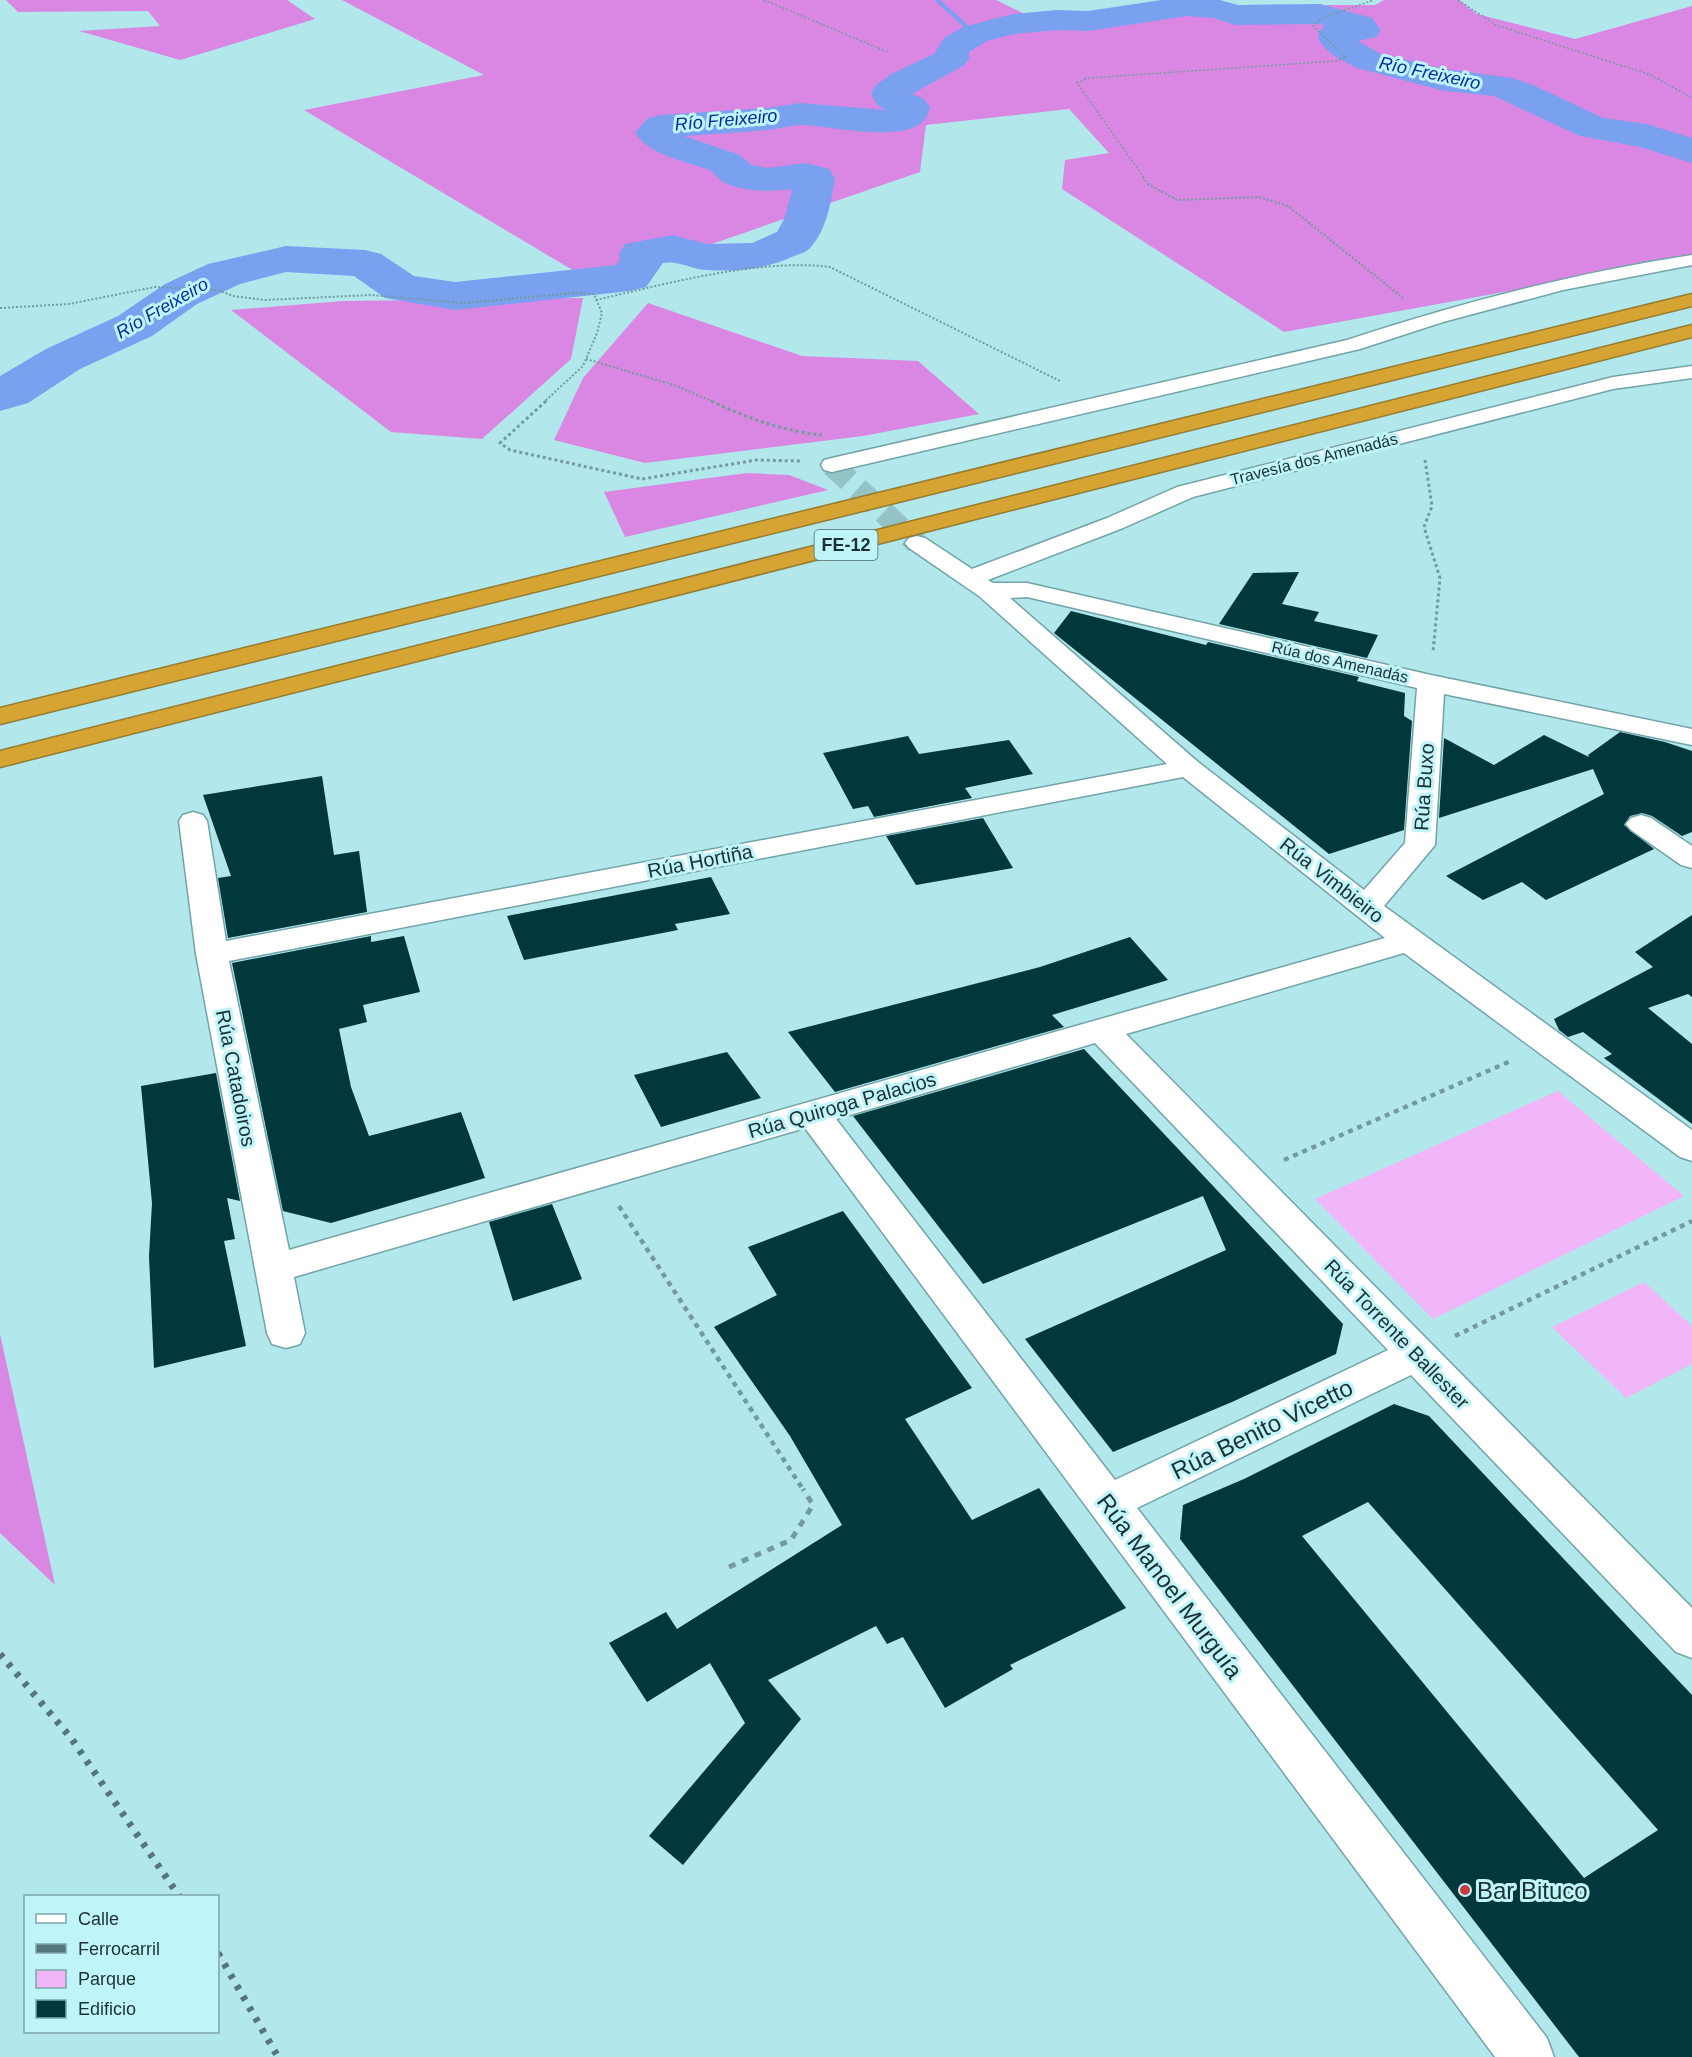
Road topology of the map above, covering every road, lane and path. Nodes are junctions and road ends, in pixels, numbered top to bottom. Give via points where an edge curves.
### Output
1 (764, 0) edge
2 (1374, 0) edge
3 (1458, 0) edge
4 (888, 52) dead end
5 (1692, 98) edge
6 (1692, 260) edge
7 (1692, 299) edge
8 (597, 300) junction
9 (0, 308) edge
10 (1429, 319) junction
11 (1692, 331) edge
12 (586, 359) junction
13 (1692, 372) edge
14 (1103, 402) junction
15 (1438, 428) junction
16 (876, 454) junction
17 (832, 465) joint
18 (917, 543) tunnel mouth
19 (979, 585) junction
20 (1431, 683) junction
21 (0, 716) edge
22 (1692, 737) edge
23 (0, 759) edge
24 (1188, 768) junction
25 (193, 822) dead end
26 (1641, 824) dead end
27 (1692, 860) edge
28 (1366, 907) junction
29 (1409, 941) junction
30 (212, 954) junction
31 (1102, 1030) junction
32 (1550, 1044) junction
33 (813, 1113) junction
34 (1692, 1148) edge
35 (599, 1175) junction
36 (1245, 1177) junction
37 (1692, 1221) edge
38 (274, 1269) junction
39 (286, 1333) dead end
40 (1417, 1354) junction
41 (1107, 1503) junction
42 (729, 1567) dead end
43 (1692, 1638) edge
44 (1528, 2057) edge

1 - 4 path
2 - 10 path via 1322,18 1313,26 1346,57 1336,61 1088,78 1077,82 1148,184 1177,200 1259,197 1288,206
3 - 5 path via 1496,25 1651,75
6 - 10 street via 1556,287
7 - 21 highway, FE-12
8 - 9 path via 594,294 574,293 463,303 371,295 265,300 218,290 155,287 69,304
8 - 12 path via 602,313
8 - 14 path via 766,267 804,263 830,267
10 - 14 street via 1353,345
11 - 23 highway, FE-12
12 - 16 path via 673,385 772,428 857,439
12 - 17 path via 500,443 510,450 642,479 756,460
13 - 15 street, Travesía dos Amenadás via 1613,383
14 - 16 street
15 - 19 street, Travesía dos Amenadás via 1185,492
15 - 20 path via 1423,450 1432,506 1424,527 1440,578
16 - 17 street
18 - 19 street, Rúa Vimbieiro
19 - 20 street, Rúa dos Amenadás via 1027,590
19 - 24 street, Rúa Vimbieiro
20 - 22 street, Rúa dos Amenadás
20 - 28 street, Rúa Buxo via 1420,845
24 - 28 street, Rúa Vimbieiro
24 - 30 street, Rúa Hortiña
25 - 30 street, Rúa Catadoiros
26 - 27 street
28 - 29 street, Rúa Vimbieiro
29 - 31 street, Rúa Quiroga Palacios
29 - 32 street, Rúa Vimbieiro
30 - 38 street, Rúa Catadoiros
31 - 33 street, Rúa Quiroga Palacios
31 - 36 street, Rúa Torrente Ballester
32 - 34 street, Rúa Vimbieiro
32 - 36 path
33 - 35 street, Rúa Quiroga Palacios
33 - 41 street, Rúa Manoel Murguía
35 - 38 street, Rúa Quiroga Palacios
35 - 42 path via 813,1505 791,1540
36 - 40 street, Rúa Torrente Ballester
37 - 40 path
38 - 39 street, Rúa Catadoiros
40 - 41 street, Rúa Benito Vicetto
40 - 43 street, Rúa Torrente Ballester
41 - 44 street, Rúa Manoel Murguía

